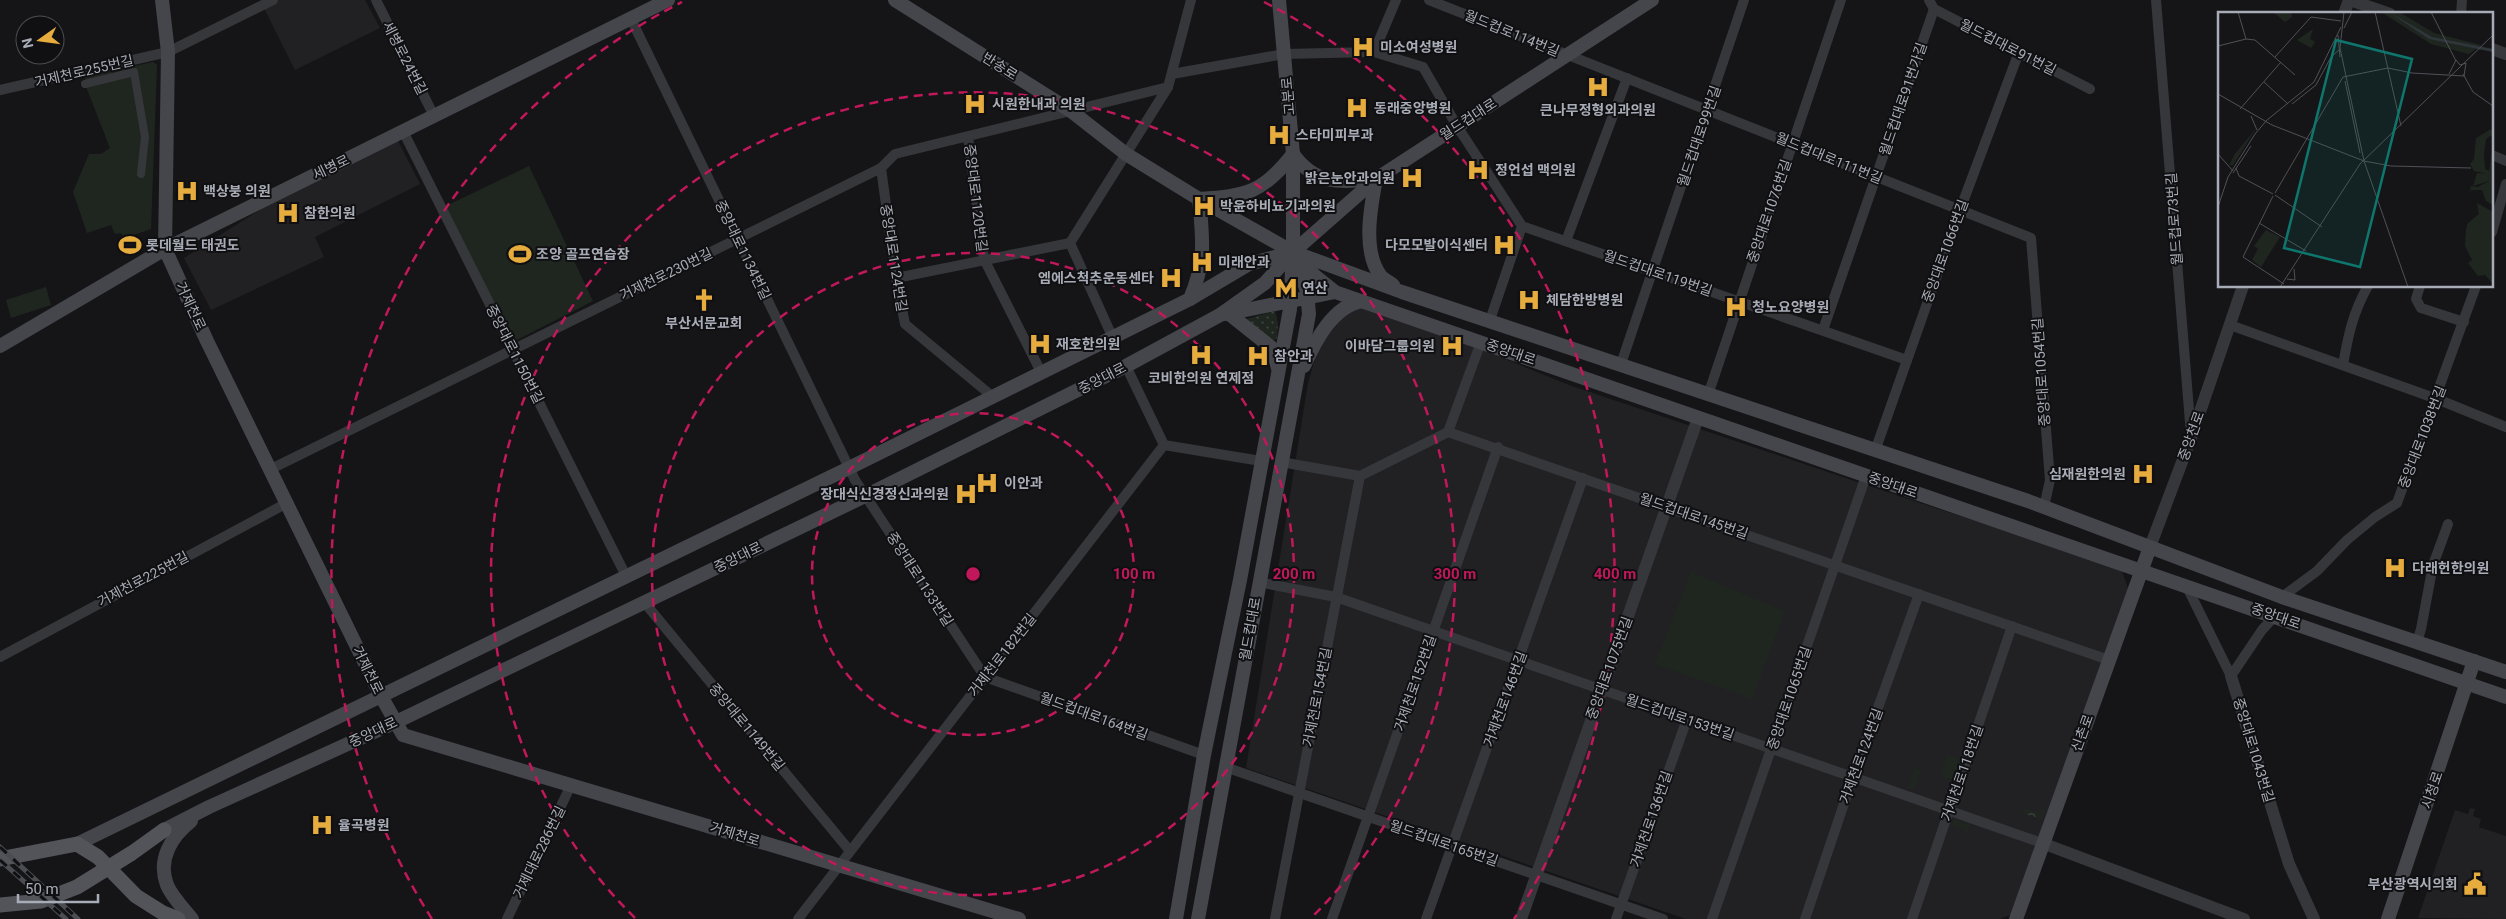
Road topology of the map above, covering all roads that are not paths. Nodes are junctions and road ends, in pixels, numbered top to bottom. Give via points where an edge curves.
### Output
1 (162, 0) edge
2 (273, 0) edge
3 (376, 0) edge
4 (668, 0) edge
5 (895, 0) edge
6 (1191, 0) edge
7 (1279, 0) edge
8 (1396, 0) edge
9 (1429, 0) edge
10 (1652, 0) edge
11 (1744, 0) edge
12 (1841, 0) edge
13 (2156, 0) edge
14 (2350, 0) edge
15 (1932, 4) edge
16 (2345, 12) edge
17 (2384, 12) edge
18 (631, 19) junction
19 (2494, 50) edge
20 (168, 52) junction
21 (1374, 52) junction
22 (2018, 52) junction
23 (1284, 54) junction
24 (2506, 54) edge
25 (1567, 55) junction
26 (1172, 74) junction
27 (1627, 78) junction
28 (84, 84) dead end
29 (1, 87) edge
30 (1168, 87) junction
31 (2090, 90) dead end
32 (1708, 110) junction
33 (1071, 112) junction
34 (434, 116) junction
35 (1457, 126) junction
36 (403, 131) junction
37 (968, 137) junction
38 (1792, 143) junction
39 (1126, 154) junction
40 (1293, 154) junction
41 (2494, 156) edge
42 (2506, 161) edge
43 (881, 168) junction
44 (141, 174) dead end
45 (1876, 176) junction
46 (1376, 179) junction
47 (2506, 184) edge
48 (1198, 199) junction
49 (1960, 210) junction
50 (2494, 225) edge
51 (1522, 226) junction
52 (2031, 238) joint
53 (738, 239) junction
54 (1566, 241) junction
55 (1070, 243) junction
56 (165, 249) junction
57 (1293, 252) junction
58 (984, 259) junction
59 (1652, 271) junction
60 (896, 278) junction
61 (2242, 288) edge
62 (2367, 288) edge
63 (2419, 288) edge
64 (2475, 288) edge
65 (1335, 292) junction
66 (1402, 292) junction
67 (1308, 297) junction
68 (1190, 299) junction
69 (1290, 301) junction
70 (1362, 301) junction
71 (1739, 301) junction
72 (1224, 314) junction
73 (1490, 320) junction
74 (2464, 322) junction
75 (2230, 324) junction
76 (1823, 330) junction
77 (1112, 336) junction
78 (1481, 342) junction
79 (0, 346) edge
80 (513, 350) junction
81 (1907, 360) junction
82 (1621, 364) junction
83 (2343, 365) junction
84 (1126, 366) junction
85 (1040, 372) junction
86 (1279, 373) junction
87 (1295, 387) junction
88 (1708, 395) junction
89 (992, 396) junction
90 (2436, 399) junction
91 (1698, 418) junction
92 (2506, 427) edge
93 (1448, 432) junction
94 (2191, 438) junction
95 (1164, 445) junction
96 (1498, 448) junction
97 (1875, 451) junction
98 (1262, 462) junction
99 (1281, 462) junction
100 (271, 469) junction
101 (852, 474) junction
102 (1360, 476) junction
103 (1866, 476) junction
104 (1583, 478) junction
105 (866, 496) junction
106 (287, 503) junction
107 (1667, 507) junction
108 (2044, 507) junction
109 (2448, 524) dead end
110 (2150, 547) junction
111 (1835, 565) junction
112 (2142, 570) junction
113 (626, 576) junction
114 (1258, 582) junction
115 (2186, 585) junction
116 (1919, 594) junction
117 (1336, 596) junction
118 (2282, 597) junction
119 (644, 602) junction
120 (2275, 616) junction
121 (2012, 626) junction
122 (1434, 631) junction
123 (2416, 642) junction
124 (0, 657) edge
125 (1518, 660) junction
126 (2109, 660) junction
127 (2474, 661) junction
128 (2506, 672) edge
129 (2231, 676) junction
130 (985, 677) junction
131 (2468, 683) junction
132 (1601, 689) junction
133 (381, 696) junction
134 (2506, 696) edge
135 (1687, 719) junction
136 (396, 722) junction
137 (1771, 749) junction
138 (1204, 755) junction
139 (1225, 767) junction
140 (1853, 777) junction
141 (571, 785) junction
142 (1299, 792) junction
143 (209, 807) junction
144 (1949, 811) junction
145 (1368, 817) junction
146 (164, 830) joint
147 (2042, 843) junction
148 (77, 844) junction
149 (1452, 846) junction
150 (850, 851) junction
151 (0, 859) edge
152 (839, 865) junction
153 (107, 867) junction
154 (1536, 875) junction
155 (0, 905) edge
156 (1621, 905) junction
157 (1002, 916) edge
158 (178, 919) edge
159 (192, 919) edge
160 (507, 919) edge
161 (798, 919) edge
162 (1020, 919) edge
163 (1176, 919) edge
164 (1198, 919) edge
165 (1275, 919) edge
166 (1332, 919) edge
167 (1426, 919) edge
168 (1521, 919) edge
169 (1616, 919) edge
170 (1662, 919) edge
171 (1712, 919) edge
172 (1805, 919) edge
173 (1912, 919) edge
174 (2016, 919) edge
175 (2244, 919) edge
176 (2314, 919) edge
177 (2388, 919) edge

1 - 20 main road, 거제천로
2 - 20 street, 거제천로255번길
3 - 34 street, 세병로24번길
4 - 18 main road, 세병로
5 - 33 main road, 반송로
6 - 26 street
7 - 23 main road, 고분로
8 - 21 street
9 - 25 street, 월드컵로114번길
10 - 25 main road, 월드컵대로
11 - 32 street, 월드컵대로99번길
12 - 38 street, 중앙대로1076번길
13 - 94 street, 월드컵로73번길
14 - 16 street
14 - 17 street
15 - 22 street, 월드컵대로91번길
15 - 45 street, 월드컵대로91번가길
18 - 34 main road, 세병로
18 - 53 street, 중앙대로1134번길
19 - 24 street
20 - 29 street, 거제천로255번길
20 - 56 main road, 거제천로
21 - 23 street
21 - 35 street via 1423,66
22 - 31 street, 월드컵대로91번길
22 - 49 street, 중앙대로1066번길
23 - 26 street
23 - 40 main road, 고분로
25 - 27 street, 월드컵대로111번길
25 - 35 main road, 월드컵대로
26 - 30 street
27 - 32 street, 월드컵대로111번길
27 - 54 street
28 - 44 street via 134,72 145,137
30 - 33 street, 거제천로230번길
30 - 39 street
32 - 38 street, 월드컵대로111번길
32 - 59 street, 월드컵대로99번길
33 - 37 street, 거제천로230번길
33 - 39 main road, 반송로
34 - 36 main road, 세병로
35 - 46 main road, 월드컵대로
35 - 51 street
36 - 56 main road, 세병로
36 - 80 street, 중앙대로1150번길
37 - 43 street, 거제천로230번길 via 895,154
37 - 58 street, 중앙대로1120번길
38 - 45 street, 월드컵대로111번길
38 - 71 street, 중앙대로1076번길
39 - 48 main road, 반송로
39 - 55 street
40 - 46 main road via 1303,168 1316,176 1338,182
40 - 48 main road via 1263,186 1237,196
40 - 57 main road, 고분로
41 - 42 street
43 - 53 street, 거제천로230번길
43 - 60 street, 중앙대로1124번길
45 - 49 street, 월드컵대로111번길
45 - 76 street, 월드컵대로91번가길
46 - 57 main road, 월드컵대로
46 - 66 main road via 1368,227 1372,253 1380,275
47 - 50 street
48 - 57 main road, 반송로
48 - 68 main road via 1203,257
49 - 52 street, 월드컵대로111번길
49 - 81 street, 중앙대로1066번길
51 - 54 street, 월드컵대로119번길
51 - 73 street
52 - 108 street, 중앙대로1054번길 via 2050,480
53 - 80 street, 거제천로230번길
53 - 101 street, 중앙대로1134번길
54 - 59 street, 월드컵대로119번길
55 - 58 street, 중앙대로1120번길
55 - 77 street
56 - 79 main road, 세병로
56 - 100 main road, 거제천로
57 - 65 main road, 중앙대로
57 - 66 main road, 중앙대로
57 - 67 main road, 월드컵대로
57 - 68 main road, 중앙대로 via 1249,264
57 - 69 main road, 월드컵대로
57 - 72 main road, 중앙대로 via 1265,283
58 - 60 street, 중앙대로1120번길
58 - 85 street, 중앙대로1120번길
59 - 71 street, 월드컵대로119번길
59 - 82 street, 월드컵대로99번길
60 - 89 street, 중앙대로1124번길 via 905,324
61 - 75 street, 중앙천로
62 - 83 street via 2357,304 2348,331
63 - 74 street via 2416,299 2421,308
64 - 74 street, 중앙대로1038번길
65 - 67 main road
65 - 70 main road, 중앙대로
66 - 73 main road, 중앙대로
67 - 69 main road
67 - 87 main road, 월드컵대로 via 1310,314
68 - 77 main road, 중앙대로
69 - 72 main road
69 - 86 main road, 월드컵대로
70 - 78 main road, 중앙대로
70 - 87 main road via 1344,308 1321,334
71 - 76 street, 월드컵대로119번길
71 - 88 street, 중앙대로1076번길
72 - 84 main road, 중앙대로
72 - 86 main road via 1272,348
73 - 82 main road, 중앙대로
74 - 90 street, 중앙대로1038번길
75 - 83 street
75 - 94 street, 중앙천로
76 - 81 street, 월드컵대로119번길
77 - 85 main road, 중앙대로
78 - 91 main road, 중앙대로
78 - 93 street
80 - 100 street, 거제천로230번길
80 - 113 street, 중앙대로1150번길
81 - 97 street, 중앙대로1066번길
82 - 88 main road, 중앙대로
83 - 90 street
84 - 95 street
84 - 105 main road, 중앙대로
85 - 89 main road, 중앙대로
86 - 98 main road, 월드컵대로
87 - 99 main road, 월드컵대로
88 - 97 main road, 중앙대로
89 - 101 main road, 중앙대로
90 - 92 street
90 - 118 street, 중앙대로1038번길 via 2397,503 2361,528 2317,571
91 - 103 main road, 중앙대로
91 - 107 street, 중앙대로1075번길
93 - 96 street, 월드컵대로145번길
93 - 102 street
94 - 110 street, 중앙천로
95 - 98 street
95 - 130 street, 거제천로182번길
96 - 104 street, 월드컵대로145번길
96 - 122 street, 거제천로152번길
97 - 108 main road, 중앙대로
98 - 138 main road, 월드컵대로
99 - 102 street
99 - 114 main road, 월드컵대로
100 - 106 main road, 거제천로
101 - 105 street, 중앙대로1133번길
101 - 113 main road, 중앙대로
102 - 117 street, 거제천로154번길
103 - 111 street, 중앙대로1065번길
103 - 112 main road, 중앙대로
104 - 107 street, 월드컵대로145번길
104 - 125 street, 거제천로146번길
105 - 119 main road, 중앙대로
105 - 130 street, 중앙대로1133번길
106 - 124 street, 거제천로225번길
106 - 133 main road, 거제천로
107 - 111 street, 월드컵대로145번길
107 - 132 street, 중앙대로1075번길
108 - 110 main road, 중앙대로
109 - 123 street via 2433,565
110 - 112 main road, 신촌로
110 - 118 main road, 중앙대로
111 - 116 street, 월드컵대로145번길
111 - 137 street, 중앙대로1065번길
112 - 115 main road, 중앙대로
112 - 126 main road, 신촌로
113 - 133 main road, 중앙대로
114 - 117 street, 월드컵대로153번길
114 - 139 main road, 월드컵대로
115 - 120 main road, 중앙대로
115 - 129 street, 중앙대로1043번길
116 - 121 street, 월드컵대로145번길
116 - 140 street, 거제천로124번길
117 - 122 street, 월드컵대로153번길
117 - 142 street, 거제천로154번길
118 - 123 main road, 중앙대로
119 - 136 main road, 중앙대로
119 - 150 street, 중앙대로1149번길
120 - 129 street
120 - 131 main road, 중앙대로
121 - 126 street, 월드컵대로145번길
121 - 144 street, 거제천로118번길
122 - 125 street, 월드컵대로153번길
122 - 145 street, 거제천로152번길
123 - 127 main road, 중앙대로
125 - 132 street, 월드컵대로153번길
125 - 149 street, 거제천로146번길
126 - 147 main road, 신촌로
127 - 128 main road, 중앙대로
127 - 131 main road, 시청로
129 - 176 street, 중앙대로1043번길 via 2288,864
130 - 138 street, 월드컵대로164번길
130 - 150 street, 거제천로182번길
131 - 134 main road, 중앙대로
131 - 177 main road, 시청로
132 - 135 street, 월드컵대로153번길
132 - 154 street, 중앙대로1075번길
133 - 136 main road, 거제천로
133 - 148 main road, 중앙대로
135 - 137 street, 월드컵대로153번길
135 - 156 street, 거제천로136번길
136 - 141 main road, 거제천로 via 403,735
136 - 143 main road, 중앙대로
137 - 140 street, 월드컵대로153번길
137 - 171 street, 중앙대로1065번길
138 - 163 main road, 월드컵대로
139 - 142 street, 월드컵대로165번길
139 - 164 main road, 월드컵대로
140 - 144 street, 월드컵대로153번길
140 - 172 street, 거제천로124번길
141 - 152 main road, 거제천로
141 - 160 street, 거제대로286번길
142 - 145 street, 월드컵대로165번길
142 - 165 street, 거제천로154번길
143 - 146 main road, 중앙대로
143 - 159 main road via 183,827 170,842 165,855 167,885
144 - 147 street, 월드컵대로153번길
144 - 173 street, 거제천로118번길
145 - 149 street, 월드컵대로165번길
145 - 166 street, 거제천로152번길
146 - 153 main road
147 - 174 main road, 신촌로
147 - 175 street
148 - 151 main road, 중앙대로
148 - 153 main road
149 - 154 street, 월드컵대로165번길
149 - 167 street, 거제천로146번길
150 - 152 street, 거제천로182번길
152 - 157 main road, 거제천로
152 - 161 street, 거제천로182번길
153 - 155 main road via 77,887 41,902
153 - 158 main road via 136,896 163,914
154 - 156 street, 월드컵대로165번길
154 - 168 street, 중앙대로1075번길
156 - 169 street, 거제천로136번길
156 - 170 street, 월드컵대로165번길
157 - 162 main road, 거제천로

